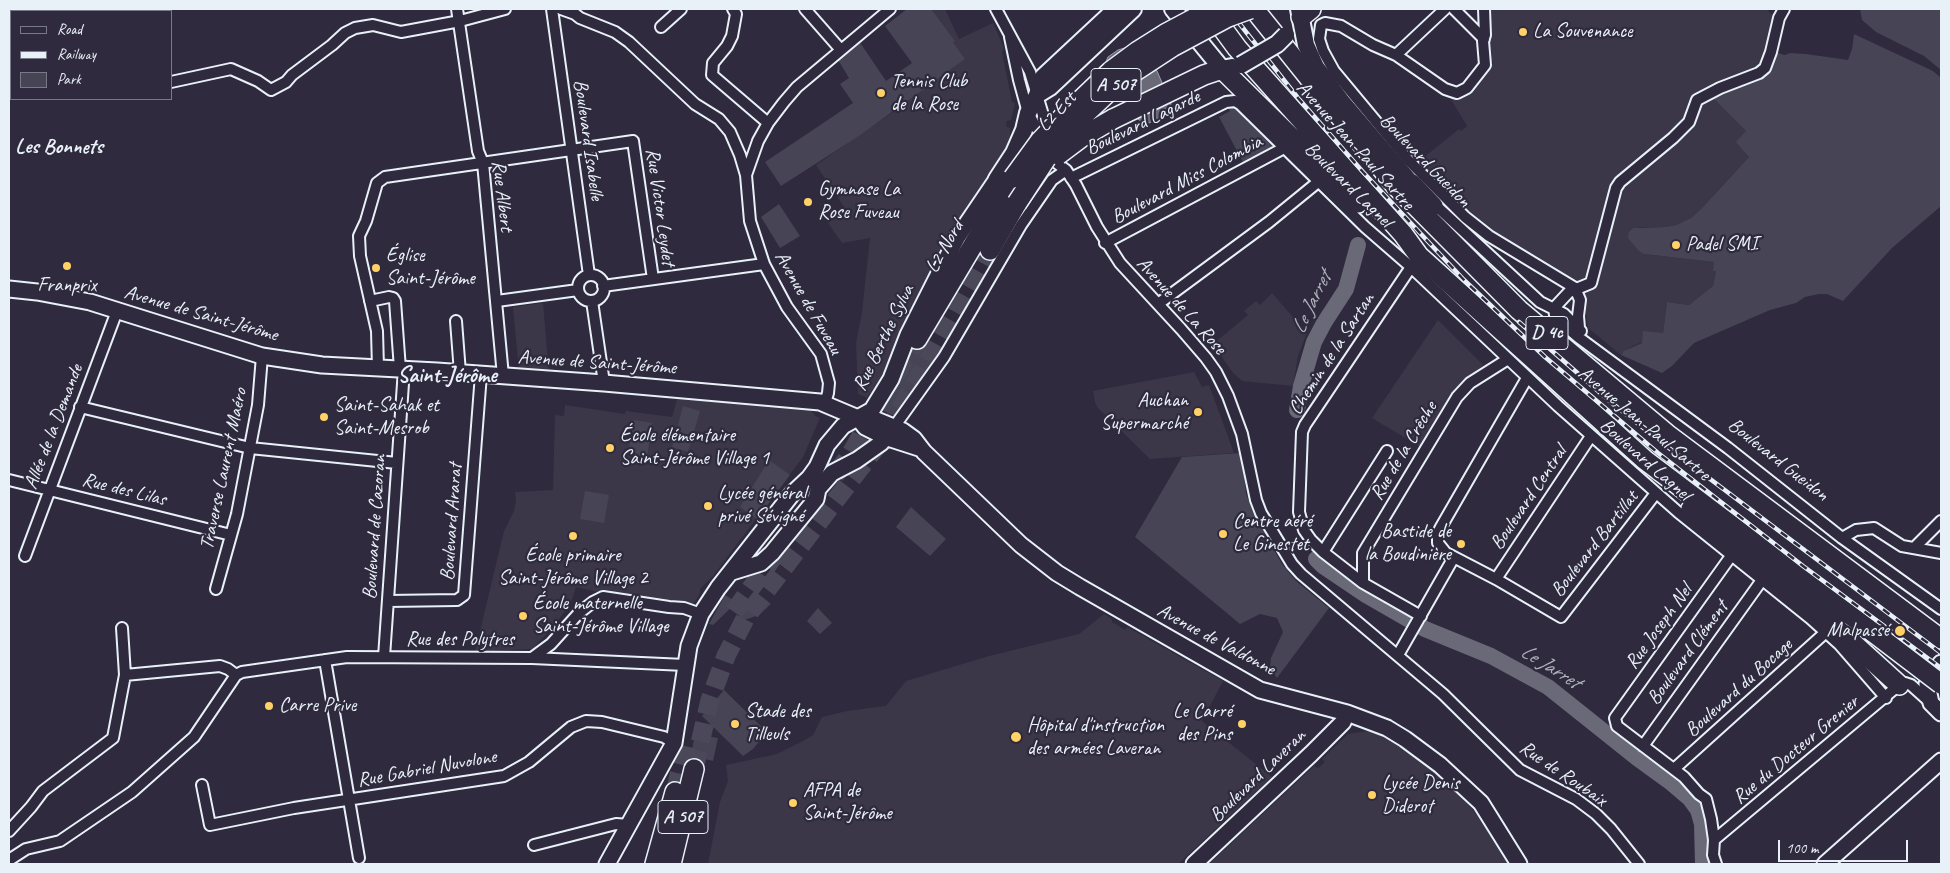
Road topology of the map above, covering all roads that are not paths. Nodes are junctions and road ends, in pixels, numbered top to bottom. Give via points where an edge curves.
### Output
1 (457, 9) edge
2 (505, 9) edge
3 (552, 9) edge
4 (561, 9) edge
5 (681, 9) edge
6 (805, 9) edge
7 (890, 9) edge
8 (996, 9) edge
9 (1116, 9) edge
10 (1133, 9) edge
11 (1173, 9) edge
12 (1210, 9) edge
13 (1252, 9) edge
14 (1445, 9) edge
15 (1454, 9) edge
16 (1484, 9) edge
17 (1784, 9) edge
18 (737, 10) edge
19 (1304, 12) edge
20 (460, 21) junction
21 (661, 27) dead end
22 (1010, 37) junction
23 (1484, 39) junction
24 (841, 50) junction
25 (1396, 56) junction
26 (1222, 70) junction
27 (172, 82) edge
28 (1038, 95) junction
29 (1231, 100) joint
30 (1028, 113) junction
31 (768, 123) junction
32 (1284, 148) junction
33 (572, 150) junction
34 (483, 163) junction
35 (1068, 174) junction
36 (746, 175) junction
37 (1005, 179) junction
38 (1318, 182) junction
39 (1412, 184) junction
40 (1017, 203) junction
41 (1106, 243) junction
42 (990, 250) tunnel mouth
43 (1415, 262) junction
44 (764, 264) junction
45 (589, 276) junction
46 (653, 279) junction
47 (603, 286) junction
48 (1575, 288) junction
49 (9, 289) edge
50 (578, 290) junction
51 (370, 300) junction
52 (497, 301) junction
53 (592, 301) junction
54 (1158, 304) junction
55 (1554, 308) junction
56 (117, 311) junction
57 (1480, 312) junction
58 (456, 321) dead end
59 (1579, 328) junction
60 (917, 340) tunnel mouth
61 (1589, 344) junction
62 (262, 356) junction
63 (1508, 359) junction
64 (378, 368) junction
65 (402, 369) junction
66 (460, 373) junction
67 (480, 374) junction
68 (503, 376) junction
69 (1527, 378) junction
70 (604, 383) junction
71 (825, 403) junction
72 (80, 407) junction
73 (858, 418) junction
74 (890, 432) junction
75 (1666, 434) junction
76 (1592, 436) junction
77 (250, 448) junction
78 (1387, 451) dead end
79 (397, 464) junction
80 (9, 480) edge
81 (49, 490) junction
82 (1656, 493) junction
83 (1941, 521) edge
84 (231, 535) junction
85 (1842, 538) junction
86 (1914, 548) junction
87 (1323, 552) junction
88 (1941, 553) edge
89 (25, 556) dead end
90 (1731, 556) junction
91 (1454, 557) junction
92 (732, 572) junction
93 (1496, 579) junction
94 (1762, 580) junction
95 (1362, 583) junction
96 (216, 588) dead end
97 (388, 601) junction
98 (1941, 610) edge
99 (700, 614) junction
100 (1419, 619) junction
101 (122, 628) dead end
102 (1826, 632) junction
103 (1941, 639) edge
104 (1398, 655) junction
105 (384, 657) junction
106 (532, 658) junction
107 (324, 660) junction
108 (1941, 663) edge
109 (686, 665) junction
110 (232, 672) junction
111 (125, 675) junction
112 (1941, 684) edge
113 (1899, 689) junction
114 (1936, 708) edge
115 (1346, 713) junction
116 (674, 743) junction
117 (1643, 746) junction
118 (1941, 761) edge
119 (694, 769) tunnel mouth
120 (1674, 769) junction
121 (202, 785) dead end
122 (675, 792) tunnel mouth
123 (349, 800) junction
124 (630, 825) junction
125 (9, 831) edge
126 (1714, 840) junction
127 (534, 845) dead end
128 (359, 858) dead end
129 (9, 860) edge
130 (607, 864) edge
131 (618, 864) edge
132 (654, 864) edge
133 (671, 864) edge
134 (1194, 864) edge
135 (1519, 864) edge
136 (1639, 864) edge
137 (1716, 864) edge
138 (1825, 864) edge

1 - 20 street, Rue Albert
2 - 20 street
3 - 33 street, Boulevard Isabelle
4 - 36 street via 615,32 695,104 719,119 730,132
5 - 21 street
6 - 24 street
7 - 24 street, Avenue de Fuveau
8 - 22 street
9 - 28 main road, Rue Berthe Sylva via 1044,77
10 - 28 main road via 1050,88
11 - 26 main road
12 - 37 highway, L2 Est / A 507, bridge via 1138,50 1111,71
12 - 43 highway, Avenue Jean-Paul Sartre / D 4c via 1237,48 1403,234
13 - 40 highway, L2 Est / A 507, bridge via 1228,17 1172,47 1120,82 1070,128
13 - 75 highway, Avenue Jean-Paul Sartre / D 4c via 1395,185 1520,310
14 - 25 street
15 - 23 street
16 - 23 street
17 - 48 street via 1765,68 1697,100 1688,122 1673,138 1620,182 1591,283
18 - 31 street via 732,36 713,63 712,75
19 - 26 main road, bridge via 1285,40 1241,65
19 - 39 main road, Boulevard Gueidon via 1306,45 1316,68
20 - 27 street via 401,32 373,25 355,28 271,90 230,69
20 - 34 street, Rue Albert via 478,151
22 - 28 street via 1030,72
22 - 30 street
23 - 25 street via 1485,65 1467,88 1457,93 1445,89
24 - 31 street, Avenue de Fuveau via 797,87
25 - 48 street, Boulevard Gueidon via 1341,26 1325,23 1319,29 1323,51 1334,71 1408,160 1465,217 1489,236
26 - 40 highway, bridge via 1198,78 1113,119 1069,146
26 - 43 highway
28 - 30 main road, Rue Berthe Sylva
28 - 35 street via 1043,115 1064,156
29 - 32 street, Boulevard Lagnel via 1240,104
29 - 35 street, Boulevard Lagarde
30 - 35 street via 1054,161
30 - 37 main road, Rue Berthe Sylva
31 - 36 street, Avenue de Fuveau
32 - 38 street, Boulevard Lagnel
32 - 41 street, Boulevard Miss Colombia
33 - 34 street, Rue Victor Leydet
33 - 45 street, Boulevard Isabelle
33 - 46 street, Rue Victor Leydet via 633,141
34 - 51 street, Rue Victor Leydet via 385,176 377,183 359,236
34 - 52 street, Rue Albert
35 - 41 street, Avenue de La Rose
35 - 74 street via 1052,180 1021,225 944,357
36 - 44 street, Avenue de Fuveau via 750,221
37 - 60 highway, L2 Nord / A 507
37 - 73 street, Rue Berthe Sylva via 957,238 908,335 891,379 872,410
38 - 43 street, Boulevard Lagnel via 1365,227
38 - 54 street
39 - 55 street, Boulevard Gueidon via 1540,302
39 - 75 highway via 1485,262
40 - 42 highway, L2 Nord / A 507
41 - 54 street, Avenue de La Rose
43 - 57 highway, Avenue Jean-Paul Sartre / D 4c
43 - 63 street, Boulevard Lagnel
43 - 87 street, Chemin de la Sartan via 1302,432 1299,512 1304,530
44 - 46 street
44 - 71 street, Avenue de Fuveau via 787,308 821,354 828,382
45 - 47 street via 598,278
45 - 50 street via 580,280
46 - 47 street
47 - 53 street via 601,296
48 - 55 street
48 - 59 street via 1580,300
49 - 56 street, Avenue de Saint-Jérôme via 46,293
50 - 52 street
50 - 53 street via 583,298
51 - 64 street, Rue Victor Leydet via 377,331
51 - 65 street, Boulevard de Cazoran via 389,297 395,301
52 - 68 street, Rue Albert
53 - 70 street
54 - 104 street, Avenue de La Rose via 1206,358 1228,396 1242,434 1256,500 1292,564
55 - 59 street, Boulevard Gueidon
55 - 61 street, Boulevard Gueidon via 1558,320
56 - 62 street, Avenue de Saint-Jérôme
56 - 72 street, Allée de la Demande
57 - 112 highway, Avenue Jean-Paul Sartre / D 4c, bridge via 1645,460
57 - 113 highway via 1642,467 1812,606
58 - 66 street
59 - 61 street, Boulevard Gueidon
61 - 85 street, Boulevard Gueidon
62 - 64 street, Avenue de Saint-Jérôme via 322,366
62 - 77 street, Traverse Laurent Maéro
63 - 69 street, Boulevard Lagnel
63 - 95 street, Rue de la Crêche via 1470,383 1457,397 1362,553
64 - 65 street, Avenue de Saint-Jérôme
65 - 66 street, Avenue de Saint-Jérôme
65 - 79 street, Boulevard de Cazoran
66 - 67 street, Avenue de Saint-Jérôme
67 - 68 street, Avenue de Saint-Jérôme
67 - 97 street, Boulevard Ararat via 464,595 457,600
68 - 70 street, Avenue de Saint-Jérôme
69 - 76 street, Boulevard Lagnel
69 - 91 street via 1438,533 1438,543
70 - 71 street, Avenue de Saint-Jérôme
71 - 73 street, Avenue de Saint-Jérôme
72 - 77 street
72 - 81 street, Allée de la Demande
73 - 74 street, Avenue de Valdonne via 874,418
73 - 92 street, Rue Berthe Sylva via 843,426 827,445 813,472
74 - 92 street via 881,443 857,460 832,473 818,489 816,498 761,563
74 - 115 street, Avenue de Valdonne via 914,439 919,448 1021,545 1056,573 1260,690
75 - 103 highway, Avenue Jean-Paul Sartre / D 4c
76 - 82 street, Boulevard Lagnel
76 - 93 street, Boulevard Central
77 - 79 street
77 - 84 street, Traverse Laurent Maéro
78 - 87 street
79 - 97 street, Boulevard de Cazoran
80 - 81 street, Rue des Lilas
81 - 84 street, Rue des Lilas
81 - 89 street, Allée de la Demande
82 - 90 street, Boulevard Lagnel
82 - 93 street, Boulevard Bartillat via 1561,617
83 - 86 street
84 - 96 street, Traverse Laurent Maéro
85 - 86 street via 1856,530 1874,528 1902,546
85 - 98 street, Boulevard Gueidon
86 - 88 street
87 - 95 street, Chemin de la Sartan
90 - 94 street, Boulevard Lagnel
90 - 117 street, Rue Joseph Nel via 1615,718 1616,726
91 - 93 street
91 - 100 street
92 - 99 street, Rue Berthe Sylva
94 - 102 street, Boulevard Lagnel
94 - 117 street, Boulevard Clément
95 - 100 street, Chemin de la Sartan
97 - 105 street, Boulevard de Cazoran
99 - 106 street via 684,608 603,597 580,613 551,644
99 - 109 street, Rue Berthe Sylva
100 - 104 street
101 - 111 street
102 - 113 street, Boulevard Lagnel
102 - 120 street, Boulevard du Bocage
104 - 136 street, Rue de Roubaix via 1520,770 1576,799 1596,814
105 - 106 street, Rue des Polytres
105 - 107 street, Rue des Polytres
106 - 109 street, Rue des Polytres
107 - 110 street, Rue des Polytres
107 - 123 street
108 - 114 street via 1927,684
109 - 116 street, Rue Berthe Sylva
110 - 111 street, Rue des Polytres via 220,666
110 - 129 street via 194,738 132,792 60,841 26,849
111 - 125 street via 112,738 43,791
113 - 114 street, Boulevard Lagnel
113 - 126 street, Rue du Docteur Grenier
115 - 134 street, Boulevard Laveran via 1343,722 1317,748
115 - 135 street, Avenue de Valdonne via 1387,728 1458,781 1481,803
116 - 123 street, Rue Gabriel Nuvolone via 664,737 586,721 571,727 529,762 504,776
116 - 124 street, Rue Berthe Sylva
117 - 120 street
118 - 138 street
119 - 133 highway, A 507
120 - 126 street via 1706,799
121 - 123 street, Rue Gabriel Nuvolone via 210,825
122 - 132 highway, A 507
123 - 128 street
124 - 127 street via 616,824
124 - 130 street
124 - 131 street
126 - 137 street

